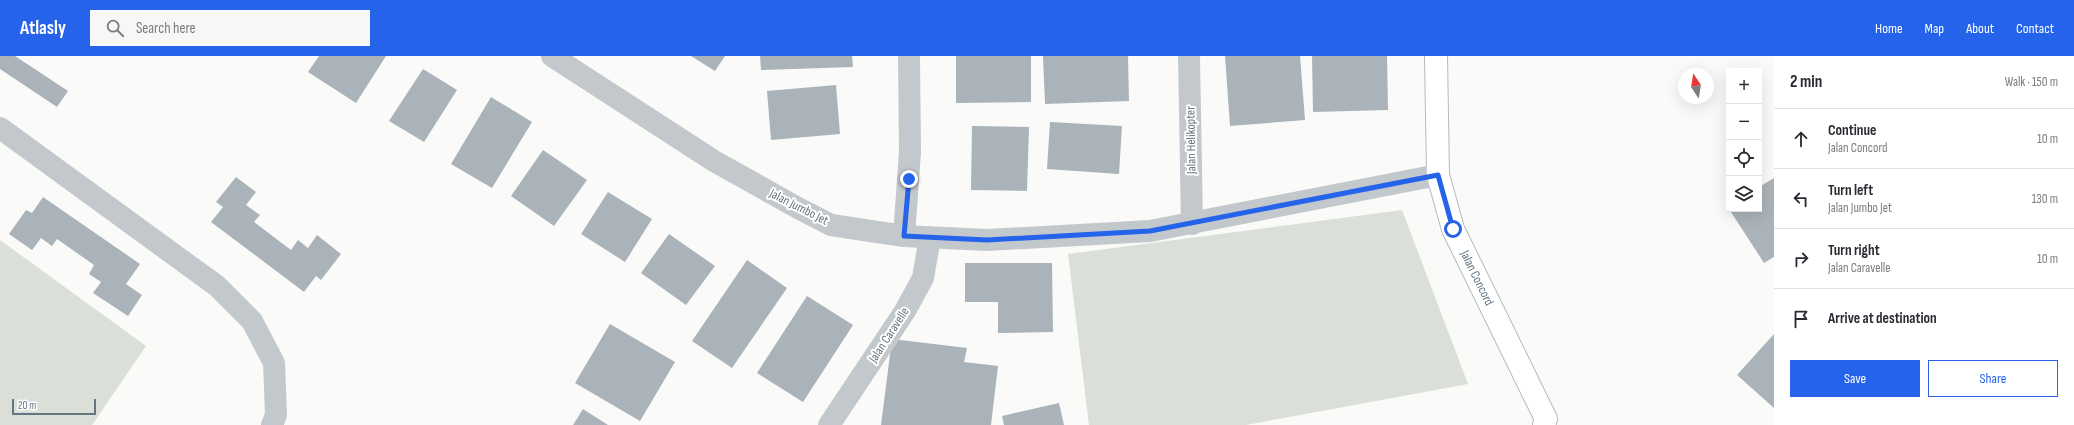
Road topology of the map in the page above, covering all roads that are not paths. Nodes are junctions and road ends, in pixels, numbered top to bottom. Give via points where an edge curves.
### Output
1 (552, 56) edge
2 (909, 56) edge
3 (1189, 56) edge
4 (1436, 56) edge
5 (0, 128) edge
6 (1438, 175) junction
7 (1192, 224) junction
8 (904, 236) junction
9 (930, 237) junction
10 (1547, 423) edge
11 (272, 425) edge
12 (829, 425) edge

1 - 8 street, Jalan Jumbo Jet via 714,161 831,225
2 - 8 street via 910,152
3 - 7 street, Jalan Helikopter
4 - 6 street, Jalan Concord
5 - 11 street via 217,286 252,321 274,363 276,415
6 - 7 street, Jalan Jumbo Jet
6 - 10 street, Jalan Concord via 1453,229
7 - 9 street, Jalan Jumbo Jet via 1106,235 987,240
8 - 9 street, Jalan Jumbo Jet
9 - 12 street, Jalan Caravelle via 923,278 905,311

